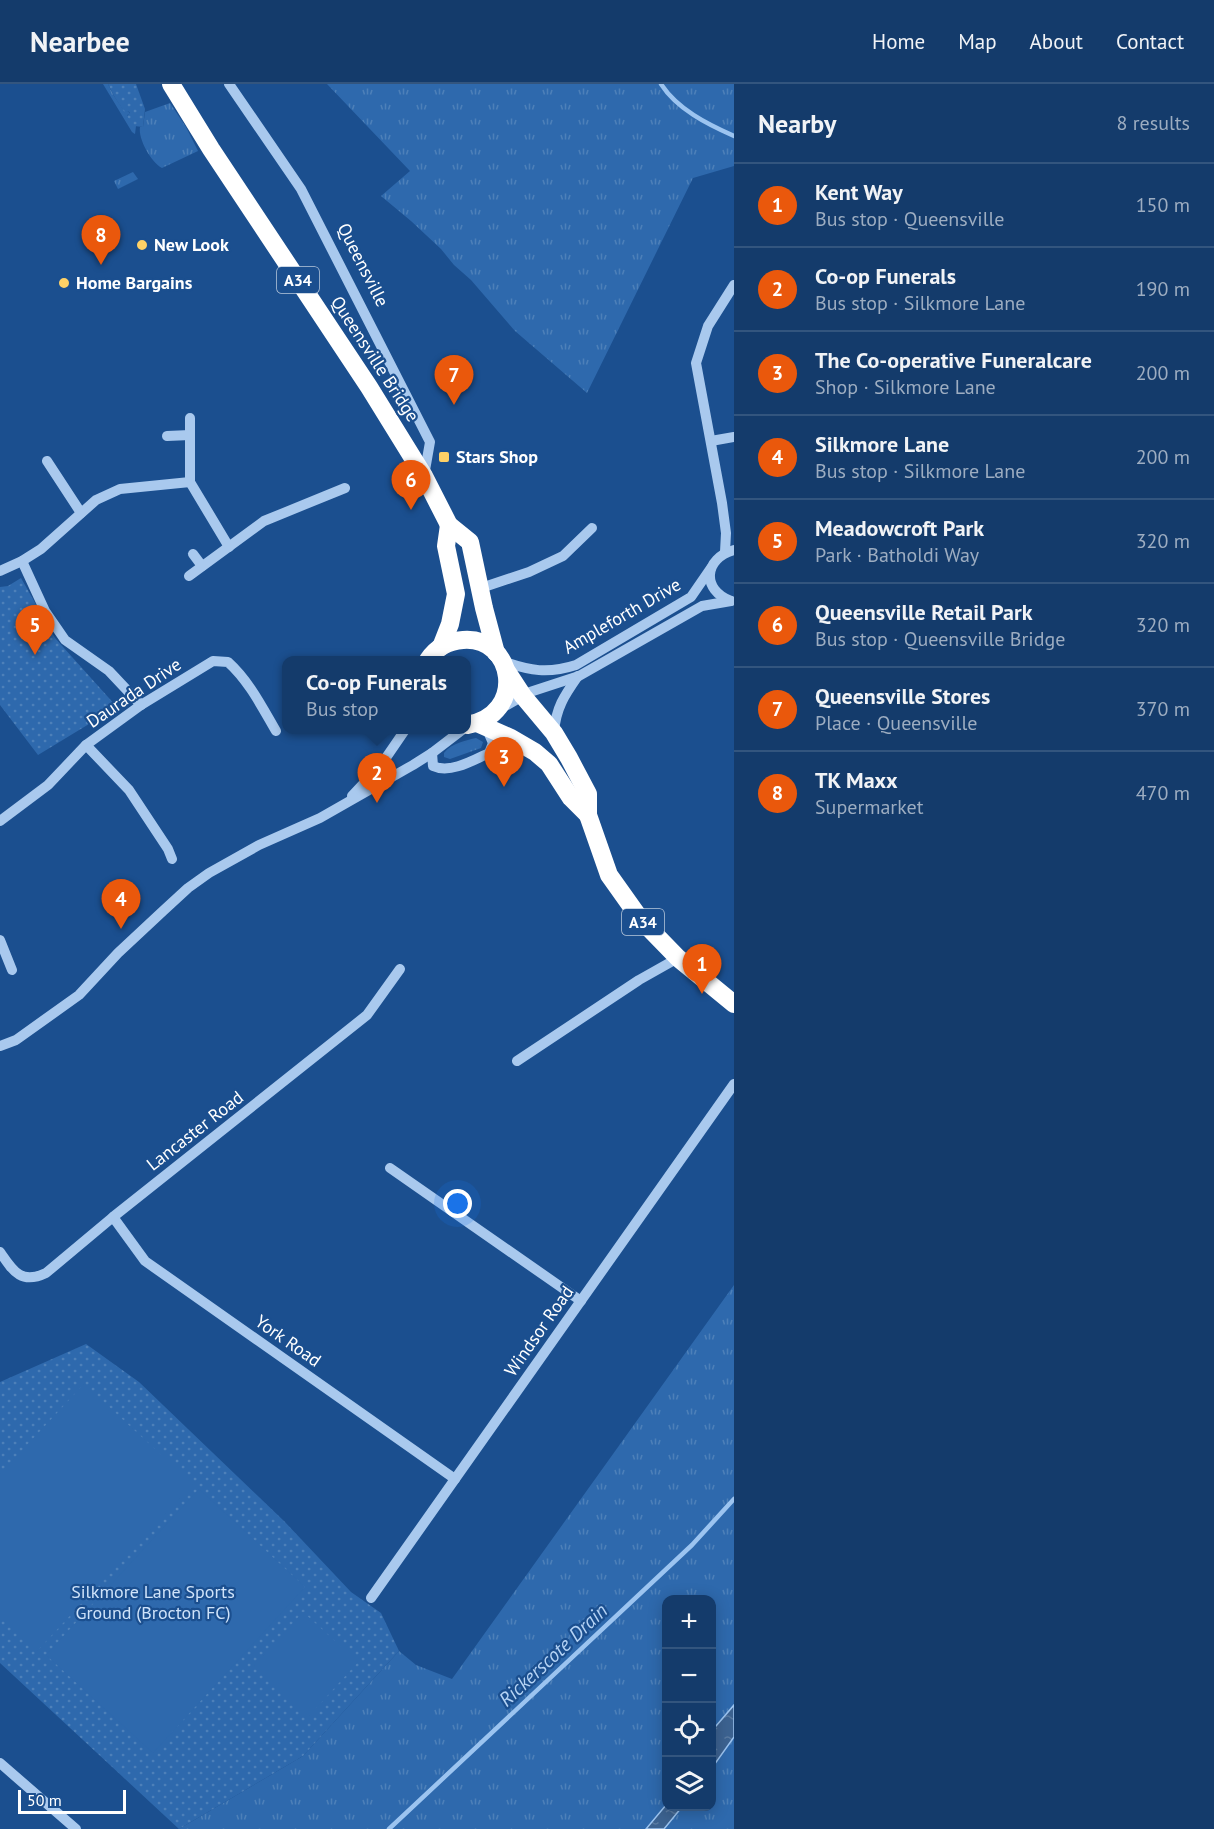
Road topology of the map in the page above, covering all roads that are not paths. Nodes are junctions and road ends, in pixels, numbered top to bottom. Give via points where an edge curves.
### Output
1 (171, 84) edge
2 (229, 84) edge
3 (734, 285) edge
4 (190, 418) dead end
5 (190, 435) junction
6 (167, 436) dead end
7 (734, 437) edge
8 (711, 441) junction
9 (47, 461) dead end
10 (424, 476) junction
11 (190, 482) junction
12 (345, 488) dead end
13 (81, 513) junction
14 (449, 525) junction
15 (592, 528) dead end
16 (726, 533) junction
17 (734, 541) edge
18 (229, 547) junction
19 (730, 551) edge
20 (193, 554) dead end
21 (22, 561) junction
22 (202, 566) junction
23 (711, 568) junction
24 (0, 571) edge
25 (189, 576) dead end
26 (481, 588) junction
27 (732, 601) edge
28 (434, 654) edge
29 (501, 662) junction
30 (579, 676) junction
31 (523, 696) junction
32 (141, 705) junction
33 (497, 711) junction
34 (471, 726) edge
35 (276, 731) dead end
36 (554, 733) junction
37 (402, 734) edge
38 (459, 734) edge
39 (86, 745) junction
40 (432, 753) junction
41 (346, 803) junction
42 (588, 815) junction
43 (0, 821) edge
44 (172, 858) dead end
45 (0, 940) edge
46 (678, 958) junction
47 (400, 969) dead end
48 (12, 970) dead end
49 (734, 1004) edge
50 (0, 1046) edge
51 (518, 1061) dead end
52 (734, 1084) edge
53 (390, 1168) dead end
54 (114, 1217) junction
55 (0, 1252) edge
56 (581, 1300) junction
57 (455, 1479) junction
58 (371, 1598) dead end
59 (0, 1763) edge
60 (76, 1829) edge

1 - 10 highway, Queensville Bridge / A34
2 - 10 street, Queensville via 301,189 430,442
3 - 8 street, Ampleforth Drive via 708,326 696,363
4 - 5 street
5 - 6 street
5 - 11 street
7 - 8 street
8 - 16 street, Ampleforth Drive
9 - 13 street
10 - 14 highway, A34
11 - 13 street via 120,489 96,500
11 - 18 street
12 - 18 street via 264,521
13 - 21 street
14 - 26 highway, A34 via 470,542
14 - 28 highway, A34 via 446,546 456,594 450,624
15 - 26 street via 563,556
16 - 17 street
16 - 19 street, Ampleforth Drive
18 - 22 street
19 - 23 street, Ampleforth Drive
20 - 22 street
21 - 24 street
21 - 32 street via 45,611 65,640 109,671
22 - 25 street
23 - 27 street, Ampleforth Drive via 714,590
23 - 29 street, Ampleforth Drive via 691,597 576,664 558,670 533,671
26 - 29 highway, A34
27 - 30 street, Ampleforth Drive via 702,606
28 - 29 highway via 456,641 468,640 479,642
29 - 31 highway, A34
29 - 33 highway via 507,689
30 - 31 street, Ampleforth Drive
30 - 36 street, Ampleforth Drive via 555,715
31 - 33 street, Ampleforth Drive
31 - 36 highway, A34
32 - 35 street, Daurada Drive via 213,661 228,662 249,686
32 - 39 street, Daurada Drive
33 - 34 highway
34 - 40 street via 493,743 489,753 440,769 433,766
34 - 42 highway, A34 via 511,738 535,752
36 - 42 highway, A34 via 588,794
37 - 41 street via 381,765
38 - 40 street
39 - 43 street, Daurada Drive via 48,785
39 - 44 street via 129,790
40 - 41 street
41 - 50 street via 259,845 195,883 118,953 79,995 16,1040
42 - 46 highway, A34 via 609,874 641,920
45 - 48 street
46 - 49 highway, A34
46 - 51 street
47 - 54 street, Lancaster Road via 367,1015
52 - 56 street, Windsor Road
53 - 56 street
54 - 55 street, Lancaster Road via 46,1274 35,1278 24,1278 13,1270
54 - 57 street, York Road via 146,1261
56 - 57 street, Windsor Road
57 - 58 street, Windsor Road
59 - 60 street

